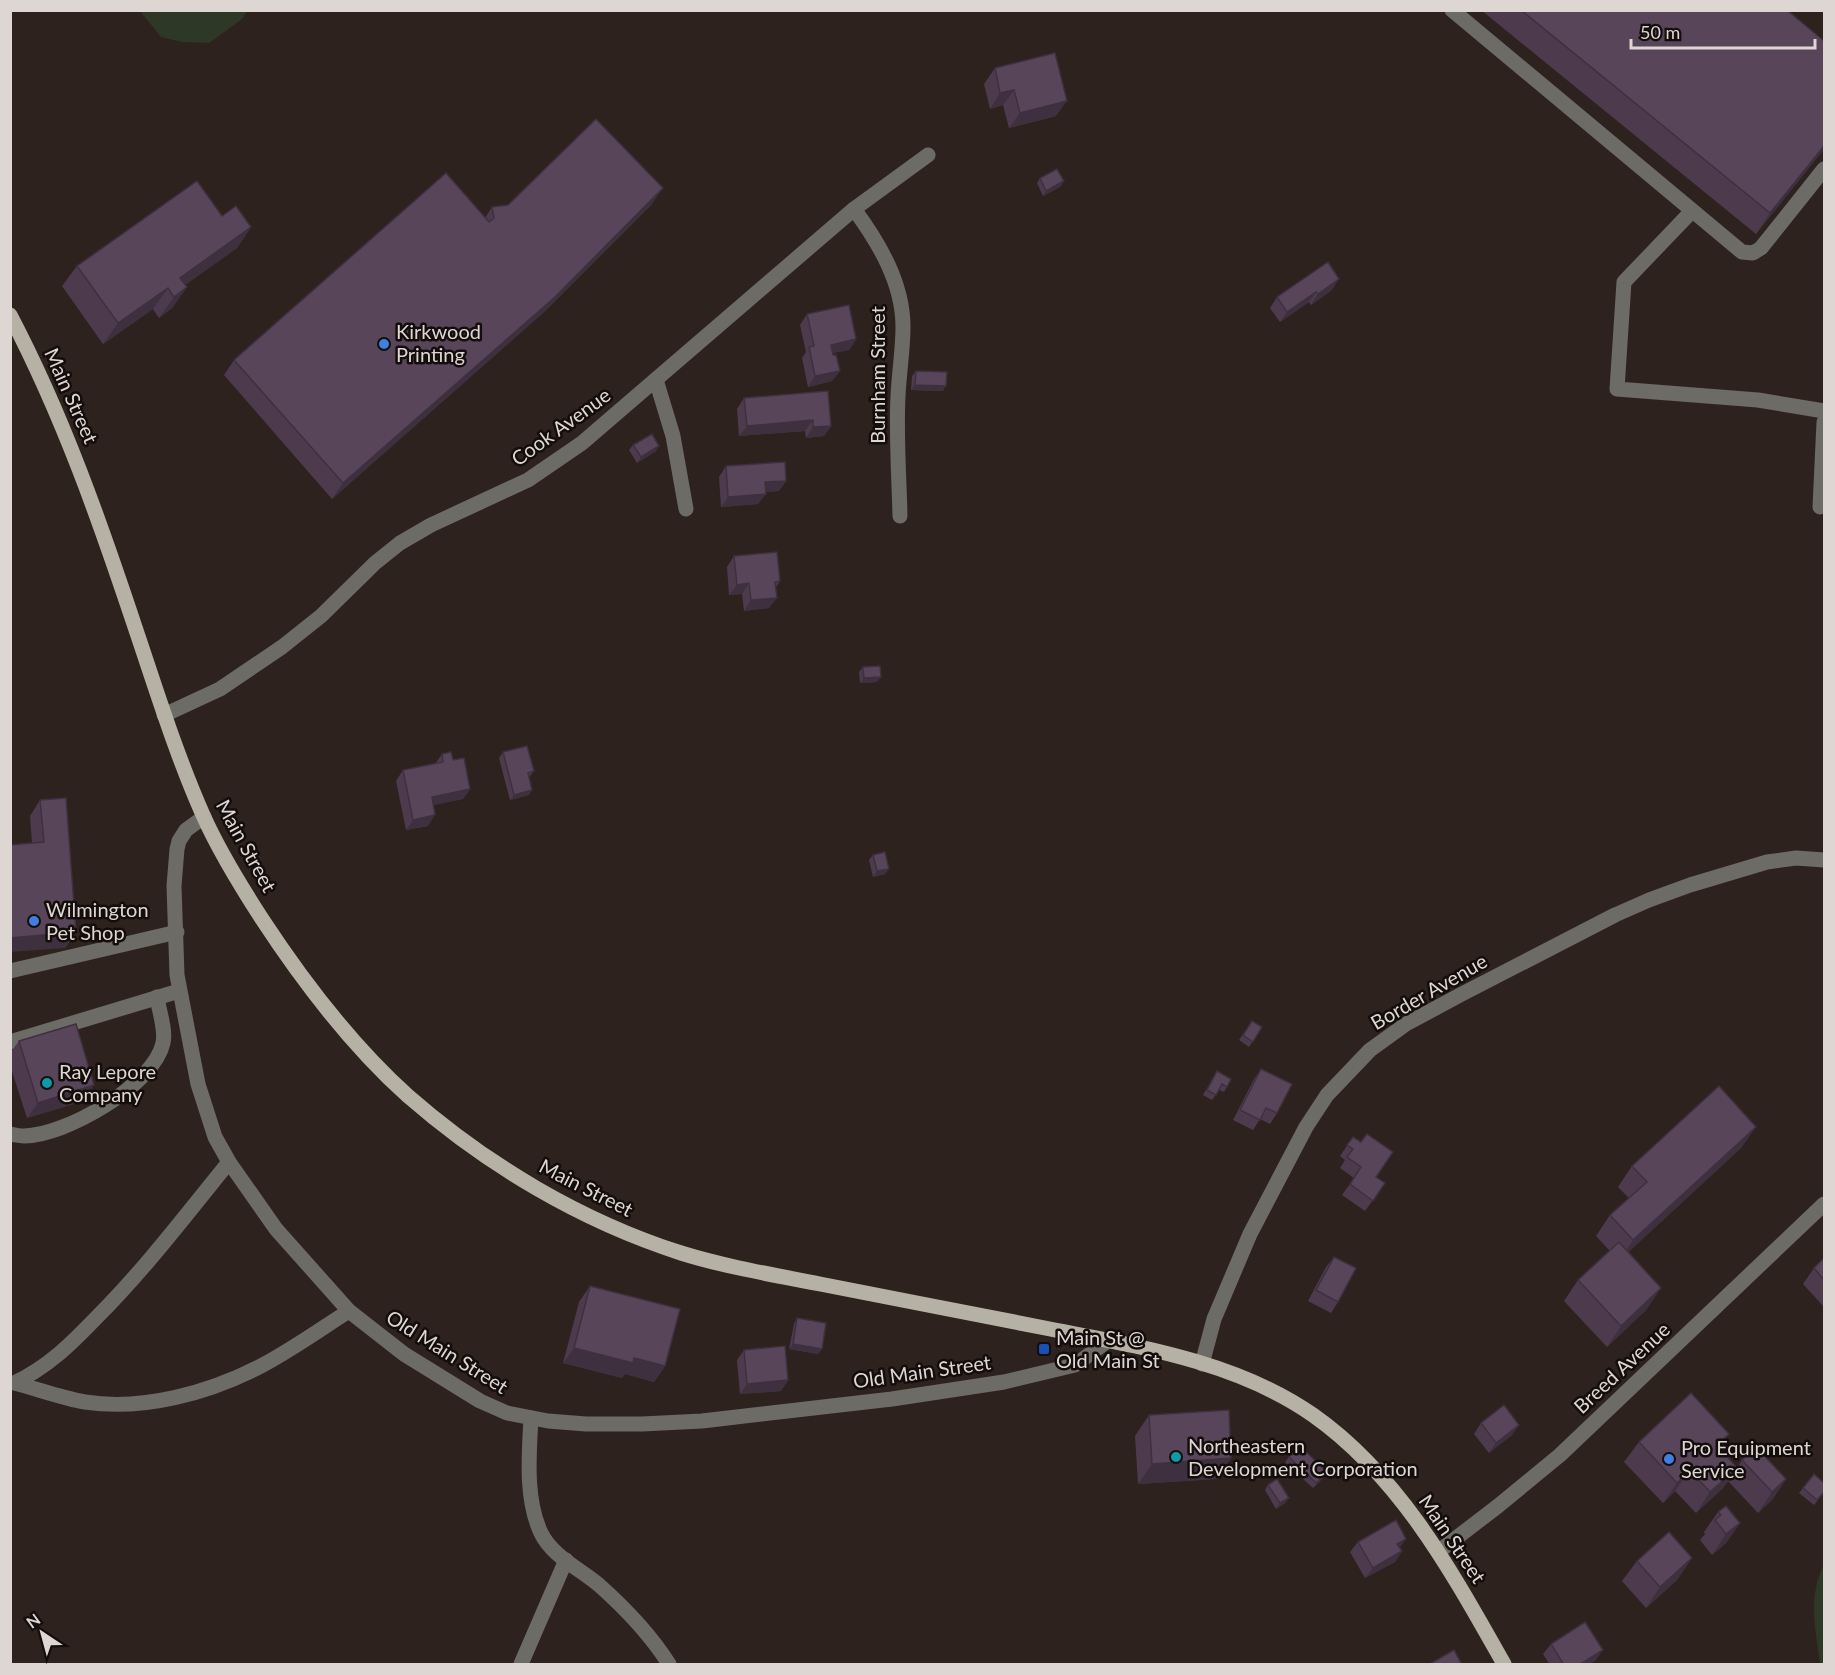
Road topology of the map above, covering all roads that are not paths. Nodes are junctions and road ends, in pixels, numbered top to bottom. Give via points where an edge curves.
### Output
1 (1452, 10) edge
2 (928, 155) dead end
3 (1824, 169) edge
4 (854, 209) junction
5 (1692, 211) junction
6 (10, 315) edge
7 (656, 380) junction
8 (1824, 411) edge
9 (1824, 422) edge
10 (1820, 507) dead end
11 (686, 509) dead end
12 (900, 516) dead end
13 (164, 715) junction
14 (204, 817) junction
15 (1824, 860) edge
16 (177, 932) junction
17 (10, 972) edge
18 (179, 991) junction
19 (158, 997) junction
20 (10, 1042) edge
21 (10, 1134) edge
22 (229, 1162) junction
23 (1824, 1204) edge
24 (349, 1311) junction
25 (1109, 1340) junction
26 (1202, 1364) junction
27 (12, 1382) edge
28 (531, 1418) junction
29 (1438, 1552) junction
30 (566, 1560) junction
31 (520, 1665) edge
32 (669, 1665) edge
33 (1504, 1665) edge

1 - 5 street
2 - 4 street, Cook Avenue
3 - 5 street via 1754,254 1742,252
4 - 7 street, Cook Avenue
4 - 12 street, Burnham Street via 888,264 902,310 898,397
5 - 8 street via 1624,282 1617,389 1758,400
6 - 13 main road, Main Street via 75,455
7 - 11 street via 673,436
7 - 13 street, Cook Avenue via 554,463 528,480 400,543 375,562 321,616 273,653 220,689
9 - 10 street
13 - 14 main road, Main Street
14 - 16 street, Old Main Street via 186,830 179,841 174,886
14 - 25 main road, Main Street via 285,955 356,1043 408,1095 445,1125 536,1188 604,1222 688,1255
15 - 26 street, Border Avenue via 1784,859 1740,870 1615,915 1407,1024 1370,1050 1327,1095 1301,1136 1246,1245 1214,1319
16 - 17 street
16 - 18 street, Old Main Street
18 - 19 street
18 - 22 street, Old Main Street via 205,1111
19 - 20 street
19 - 21 street via 164,1041 143,1077 83,1118 42,1133
22 - 24 street, Old Main Street via 276,1229
22 - 27 street via 126,1288 72,1344 34,1374
23 - 29 street, Breed Avenue via 1560,1455
24 - 27 street via 231,1380 156,1401 85,1402
24 - 28 street, Old Main Street via 404,1354 480,1401
25 - 26 main road, Main Street
25 - 28 street, Old Main Street via 1075,1365 1004,1382 892,1399 702,1421 586,1424
26 - 29 main road, Main Street via 1268,1388 1336,1432 1392,1489
28 - 30 street via 531,1487 536,1516 541,1533
29 - 33 main road, Main Street
30 - 31 street
30 - 32 street via 643,1627

